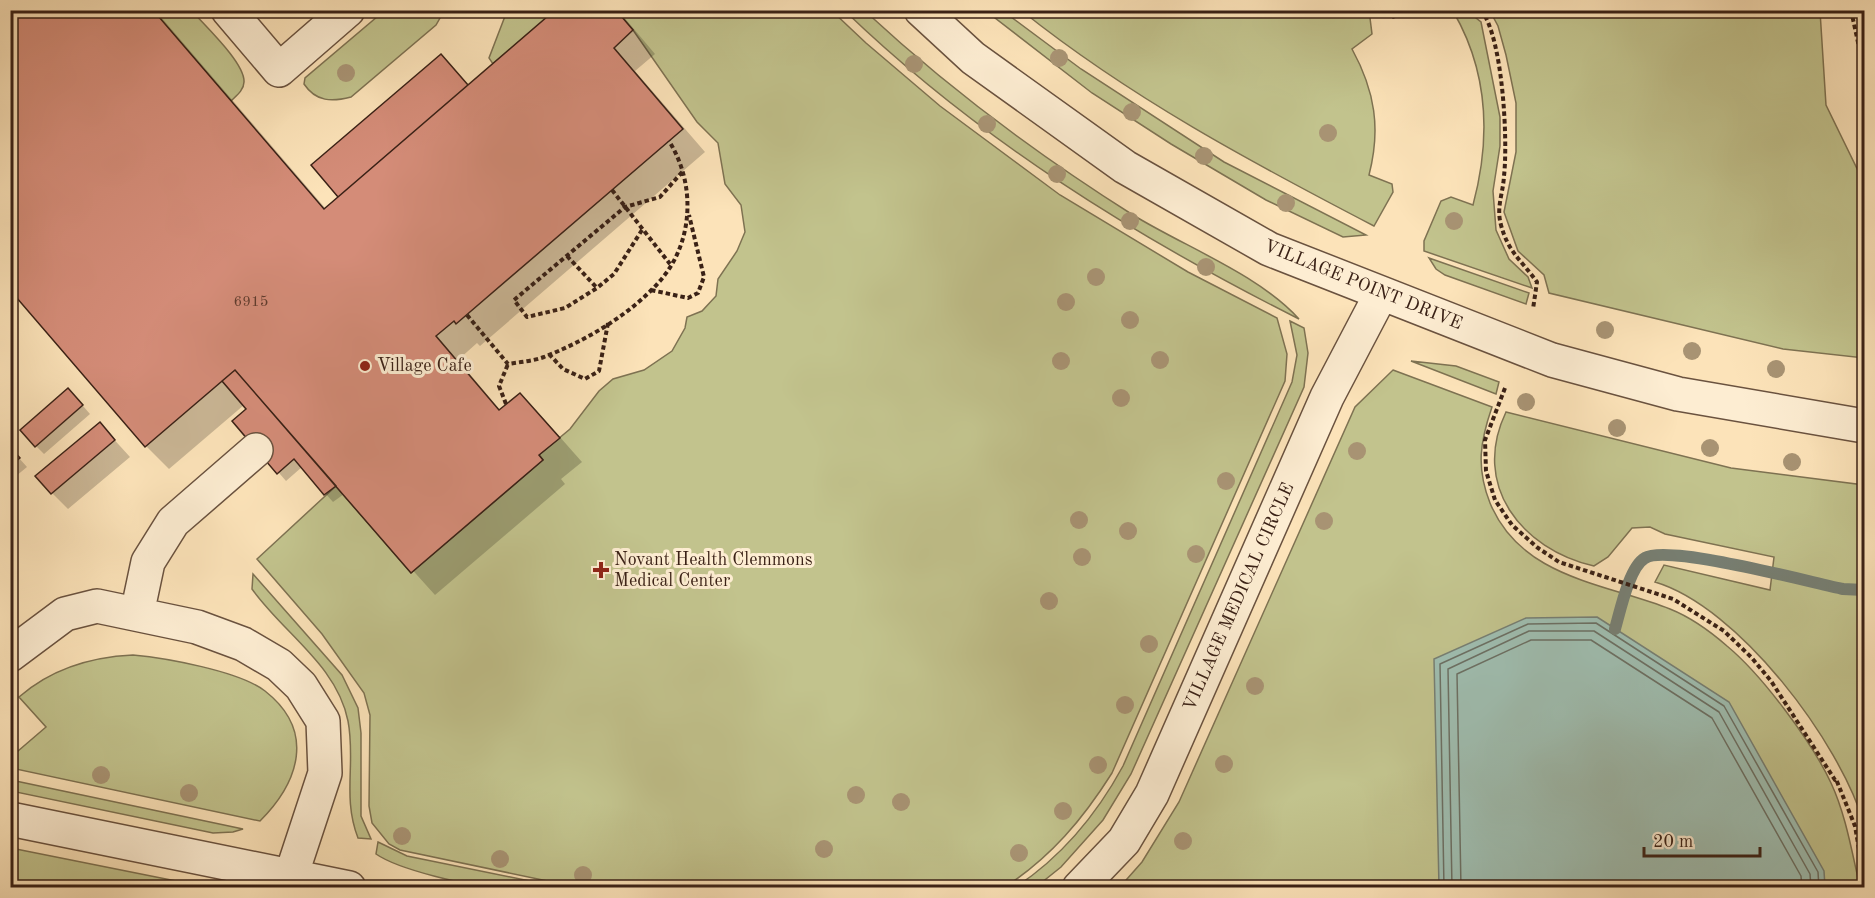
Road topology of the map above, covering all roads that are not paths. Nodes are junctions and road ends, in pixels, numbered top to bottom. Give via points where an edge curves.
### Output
1 (228, 10) edge
2 (348, 10) edge
3 (921, 10) edge
4 (1381, 294) junction
5 (1864, 426) edge
6 (256, 450) dead end
7 (137, 614) junction
8 (10, 655) edge
9 (10, 819) edge
10 (291, 876) junction
11 (349, 888) edge
12 (1079, 888) edge

1 - 2 street via 279,70
3 - 4 street, VILLAGE POINT DRIVE via 973,58 1125,167 1269,249
4 - 5 street, VILLAGE POINT DRIVE via 1519,349 1666,391
4 - 12 street, VILLAGE MEDICAL CIRCLE via 1327,397 1152,794 1124,841
6 - 7 street via 173,522 148,562
7 - 8 street via 97,606 65,614
7 - 10 street via 197,627 243,644 279,665 302,686 323,721 325,773
9 - 10 street
10 - 11 street

